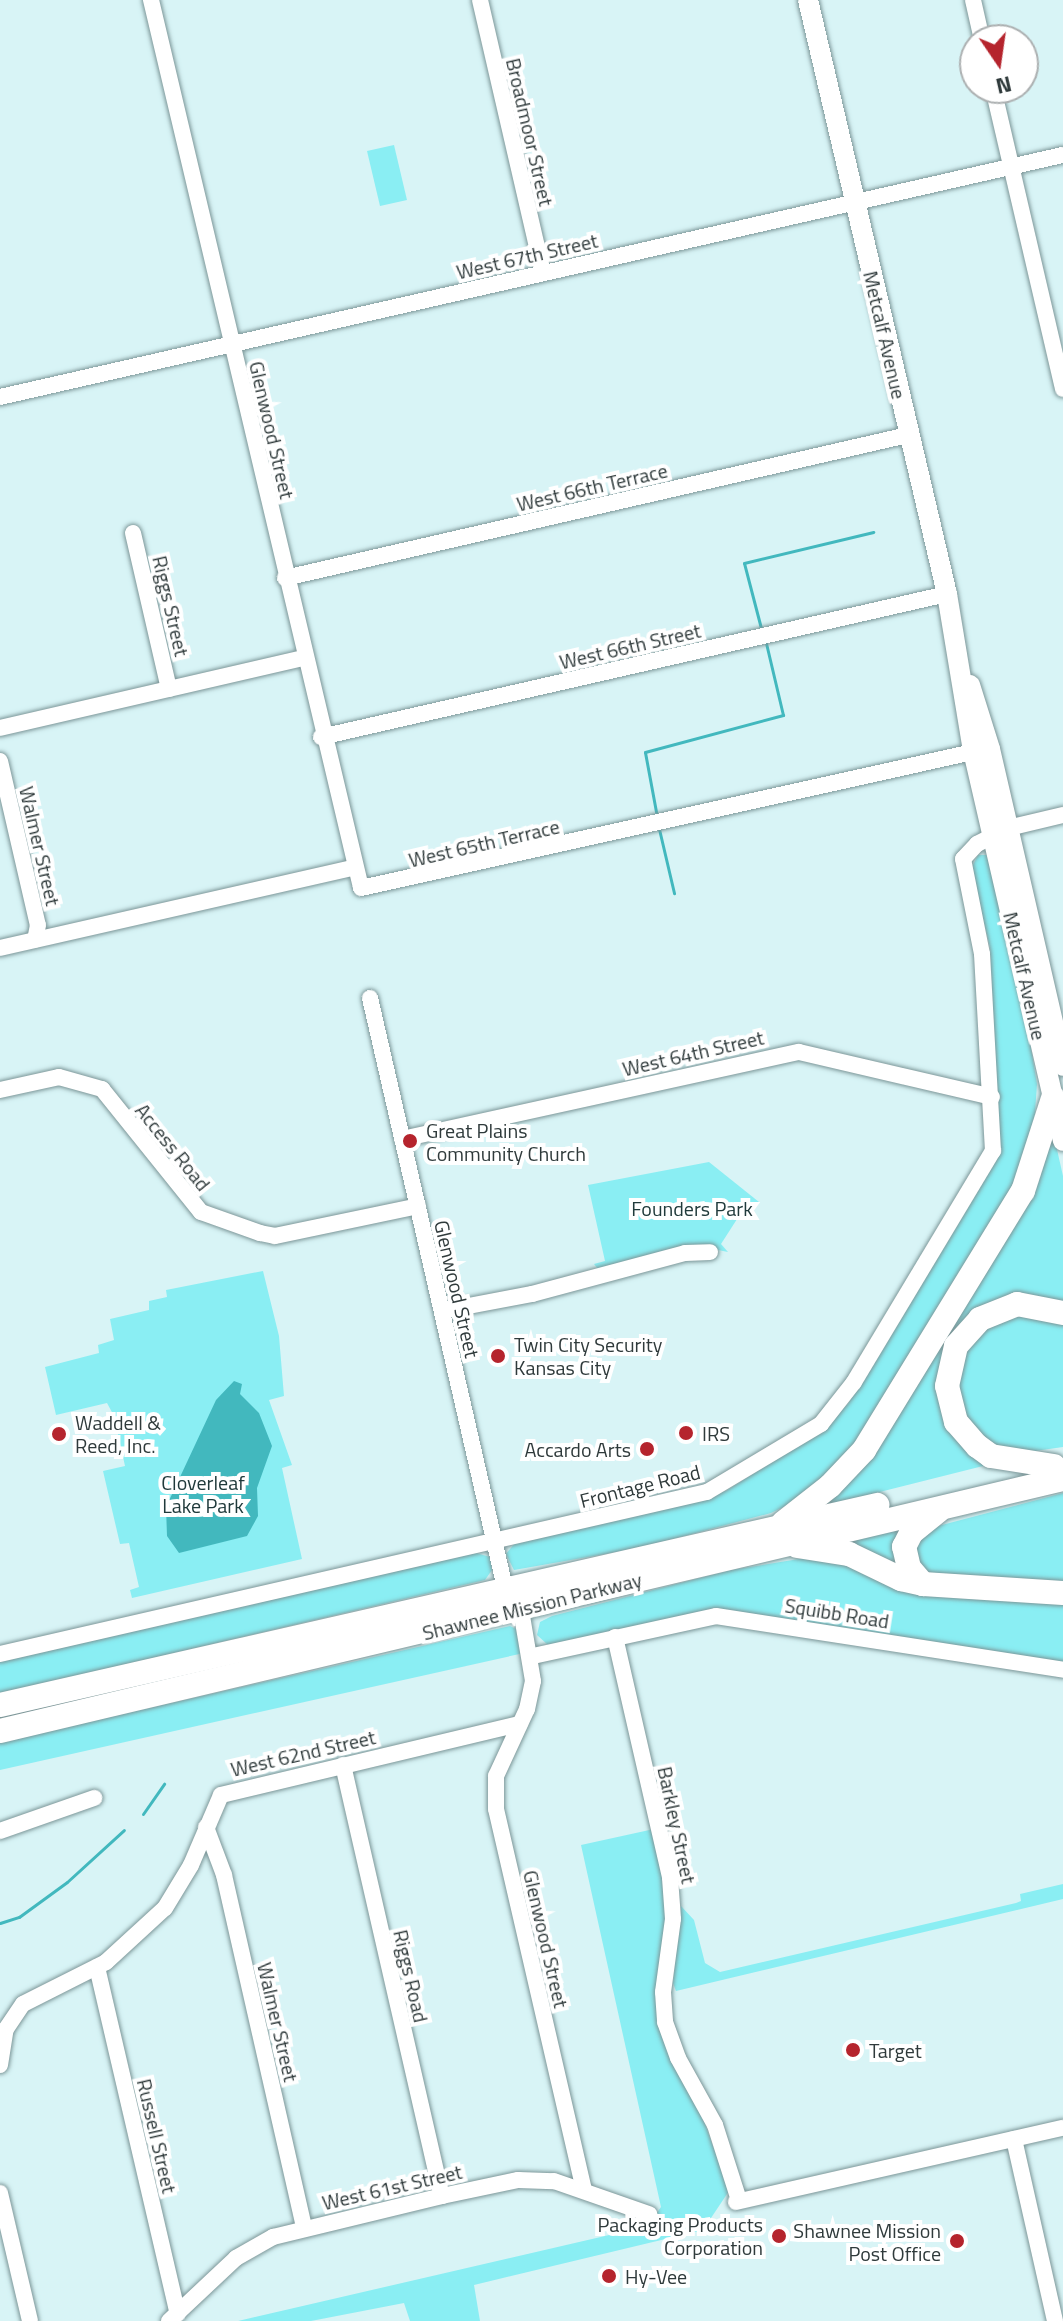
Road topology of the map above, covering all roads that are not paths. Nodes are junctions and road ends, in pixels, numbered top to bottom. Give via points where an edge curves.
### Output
1 (151, 0) edge
2 (480, 0) edge
3 (808, 0) edge
4 (973, 0) edge
5 (978, 24) edge
6 (997, 104) edge
7 (1063, 155) edge
8 (1011, 167) junction
9 (854, 202) junction
10 (543, 273) junction
11 (232, 344) junction
12 (1063, 389) edge
13 (0, 397) edge
14 (908, 435) junction
15 (133, 533) dead end
16 (285, 578) junction
17 (947, 594) junction
18 (304, 658) junction
19 (169, 689) junction
20 (0, 728) edge
21 (321, 737) junction
22 (981, 750) junction
23 (0, 761) edge
24 (1063, 815) edge
25 (1000, 832) junction
26 (353, 868) junction
27 (35, 940) junction
28 (0, 948) edge
29 (370, 998) dead end
30 (1063, 1066) edge
31 (0, 1090) edge
32 (992, 1097) junction
33 (1053, 1098) junction
34 (402, 1139) junction
35 (1063, 1141) edge
36 (418, 1206) junction
37 (710, 1252) dead end
38 (442, 1311) junction
39 (1063, 1313) edge
40 (1060, 1470) edge
41 (943, 1507) junction
42 (780, 1536) junction
43 (494, 1542) junction
44 (545, 1579) junction
45 (923, 1584) junction
46 (505, 1588) junction
47 (1063, 1593) edge
48 (521, 1610) junction
49 (483, 1619) junction
50 (615, 1637) junction
51 (0, 1654) edge
52 (533, 1656) junction
53 (1058, 1669) edge
54 (0, 1705) edge
55 (520, 1724) junction
56 (0, 1731) edge
57 (343, 1765) junction
58 (94, 1798) dead end
59 (206, 1827) junction
60 (0, 1831) edge
61 (97, 1967) junction
62 (0, 2065) edge
63 (1063, 2128) edge
64 (1014, 2139) junction
65 (583, 2187) junction
66 (0, 2193) edge
67 (442, 2196) junction
68 (649, 2214) dead end
69 (304, 2227) junction
70 (4, 2228) edge
71 (173, 2318) edge
72 (30, 2321) edge
73 (1055, 2321) edge

1 - 11 street, Glenwood Street
2 - 10 street, Broadmoor Street
3 - 9 main road, Metcalf Avenue
4 - 5 street
6 - 8 street
7 - 8 street, West 67th Street
8 - 9 street, West 67th Street
8 - 12 street
9 - 10 street, West 67th Street
9 - 14 main road, Metcalf Avenue
10 - 11 street, West 67th Street
11 - 13 street, West 67th Street
11 - 16 street, Glenwood Street
14 - 16 street, West 66th Terrace
14 - 17 main road, Metcalf Avenue
15 - 19 street, Riggs Street
16 - 18 street, Glenwood Street
17 - 21 street, West 66th Street
17 - 22 main road, Metcalf Avenue
18 - 19 street
18 - 21 street, Glenwood Street
19 - 20 street
21 - 26 street, Glenwood Street
22 - 25 main road, Metcalf Avenue
22 - 26 street, West 65th Terrace via 373,889 361,888
23 - 27 street, Walmer Street via 38,925
24 - 25 street
25 - 30 main road, Metcalf Avenue
25 - 32 street, Frontage Road via 967,851 961,865 982,954
25 - 33 main road, Metcalf Avenue
26 - 27 street
27 - 28 street
29 - 34 street, Glenwood Street
31 - 36 street, Access Road via 59,1077 102,1089 201,1212 260,1233 275,1236
32 - 34 street, West 64th Street via 799,1052
32 - 43 street, Frontage Road via 993,1151 988,1166 833,1413 707,1492
33 - 35 main road, Metcalf Avenue
33 - 42 highway via 1023,1191 864,1450
34 - 36 street, Glenwood Street
36 - 38 street, Glenwood Street
37 - 38 street via 685,1253 532,1294
38 - 43 street, Glenwood Street
39 - 40 highway via 1029,1304 992,1311 961,1337 947,1386 956,1422 977,1446 991,1456
40 - 41 highway, Shawnee Mission Parkway
40 - 42 highway, Shawnee Mission Parkway
41 - 42 highway, Shawnee Mission Parkway
41 - 45 highway via 911,1533 904,1547 909,1568
42 - 44 highway, Shawnee Mission Parkway
42 - 45 highway via 849,1554
42 - 48 highway, Shawnee Mission Parkway
43 - 46 street, Glenwood Street
43 - 51 street, Frontage Road
44 - 46 highway, Shawnee Mission Parkway
44 - 48 highway
45 - 47 highway
46 - 49 highway
46 - 54 highway, Shawnee Mission Parkway
48 - 49 highway, Shawnee Mission Parkway
48 - 52 street, Glenwood Street
49 - 56 highway, Shawnee Mission Parkway
50 - 52 street
50 - 53 street, Squibb Road via 721,1616
50 - 64 street, Barkley Street via 670,1878 673,1919 663,1992 665,2022 680,2063 718,2132 738,2201
52 - 55 street, Glenwood Street via 529,1701
55 - 57 street, West 62nd Street
55 - 65 street, Glenwood Street via 496,1776 496,1809
57 - 59 street, West 62nd Street via 228,1791 217,1799
57 - 67 street, Riggs Road
58 - 60 street
59 - 61 street, West 62nd Street via 165,1908
59 - 69 street, Walmer Street via 224,1875
61 - 62 street, West 62nd Street via 23,2004 6,2029
61 - 71 street, Russell Street
63 - 64 street
64 - 73 street
65 - 67 street, West 61st Street via 521,2180
65 - 68 street, West 61st Street
66 - 70 street
67 - 69 street, West 61st Street
69 - 71 street, West 61st Street via 243,2252
70 - 72 street

